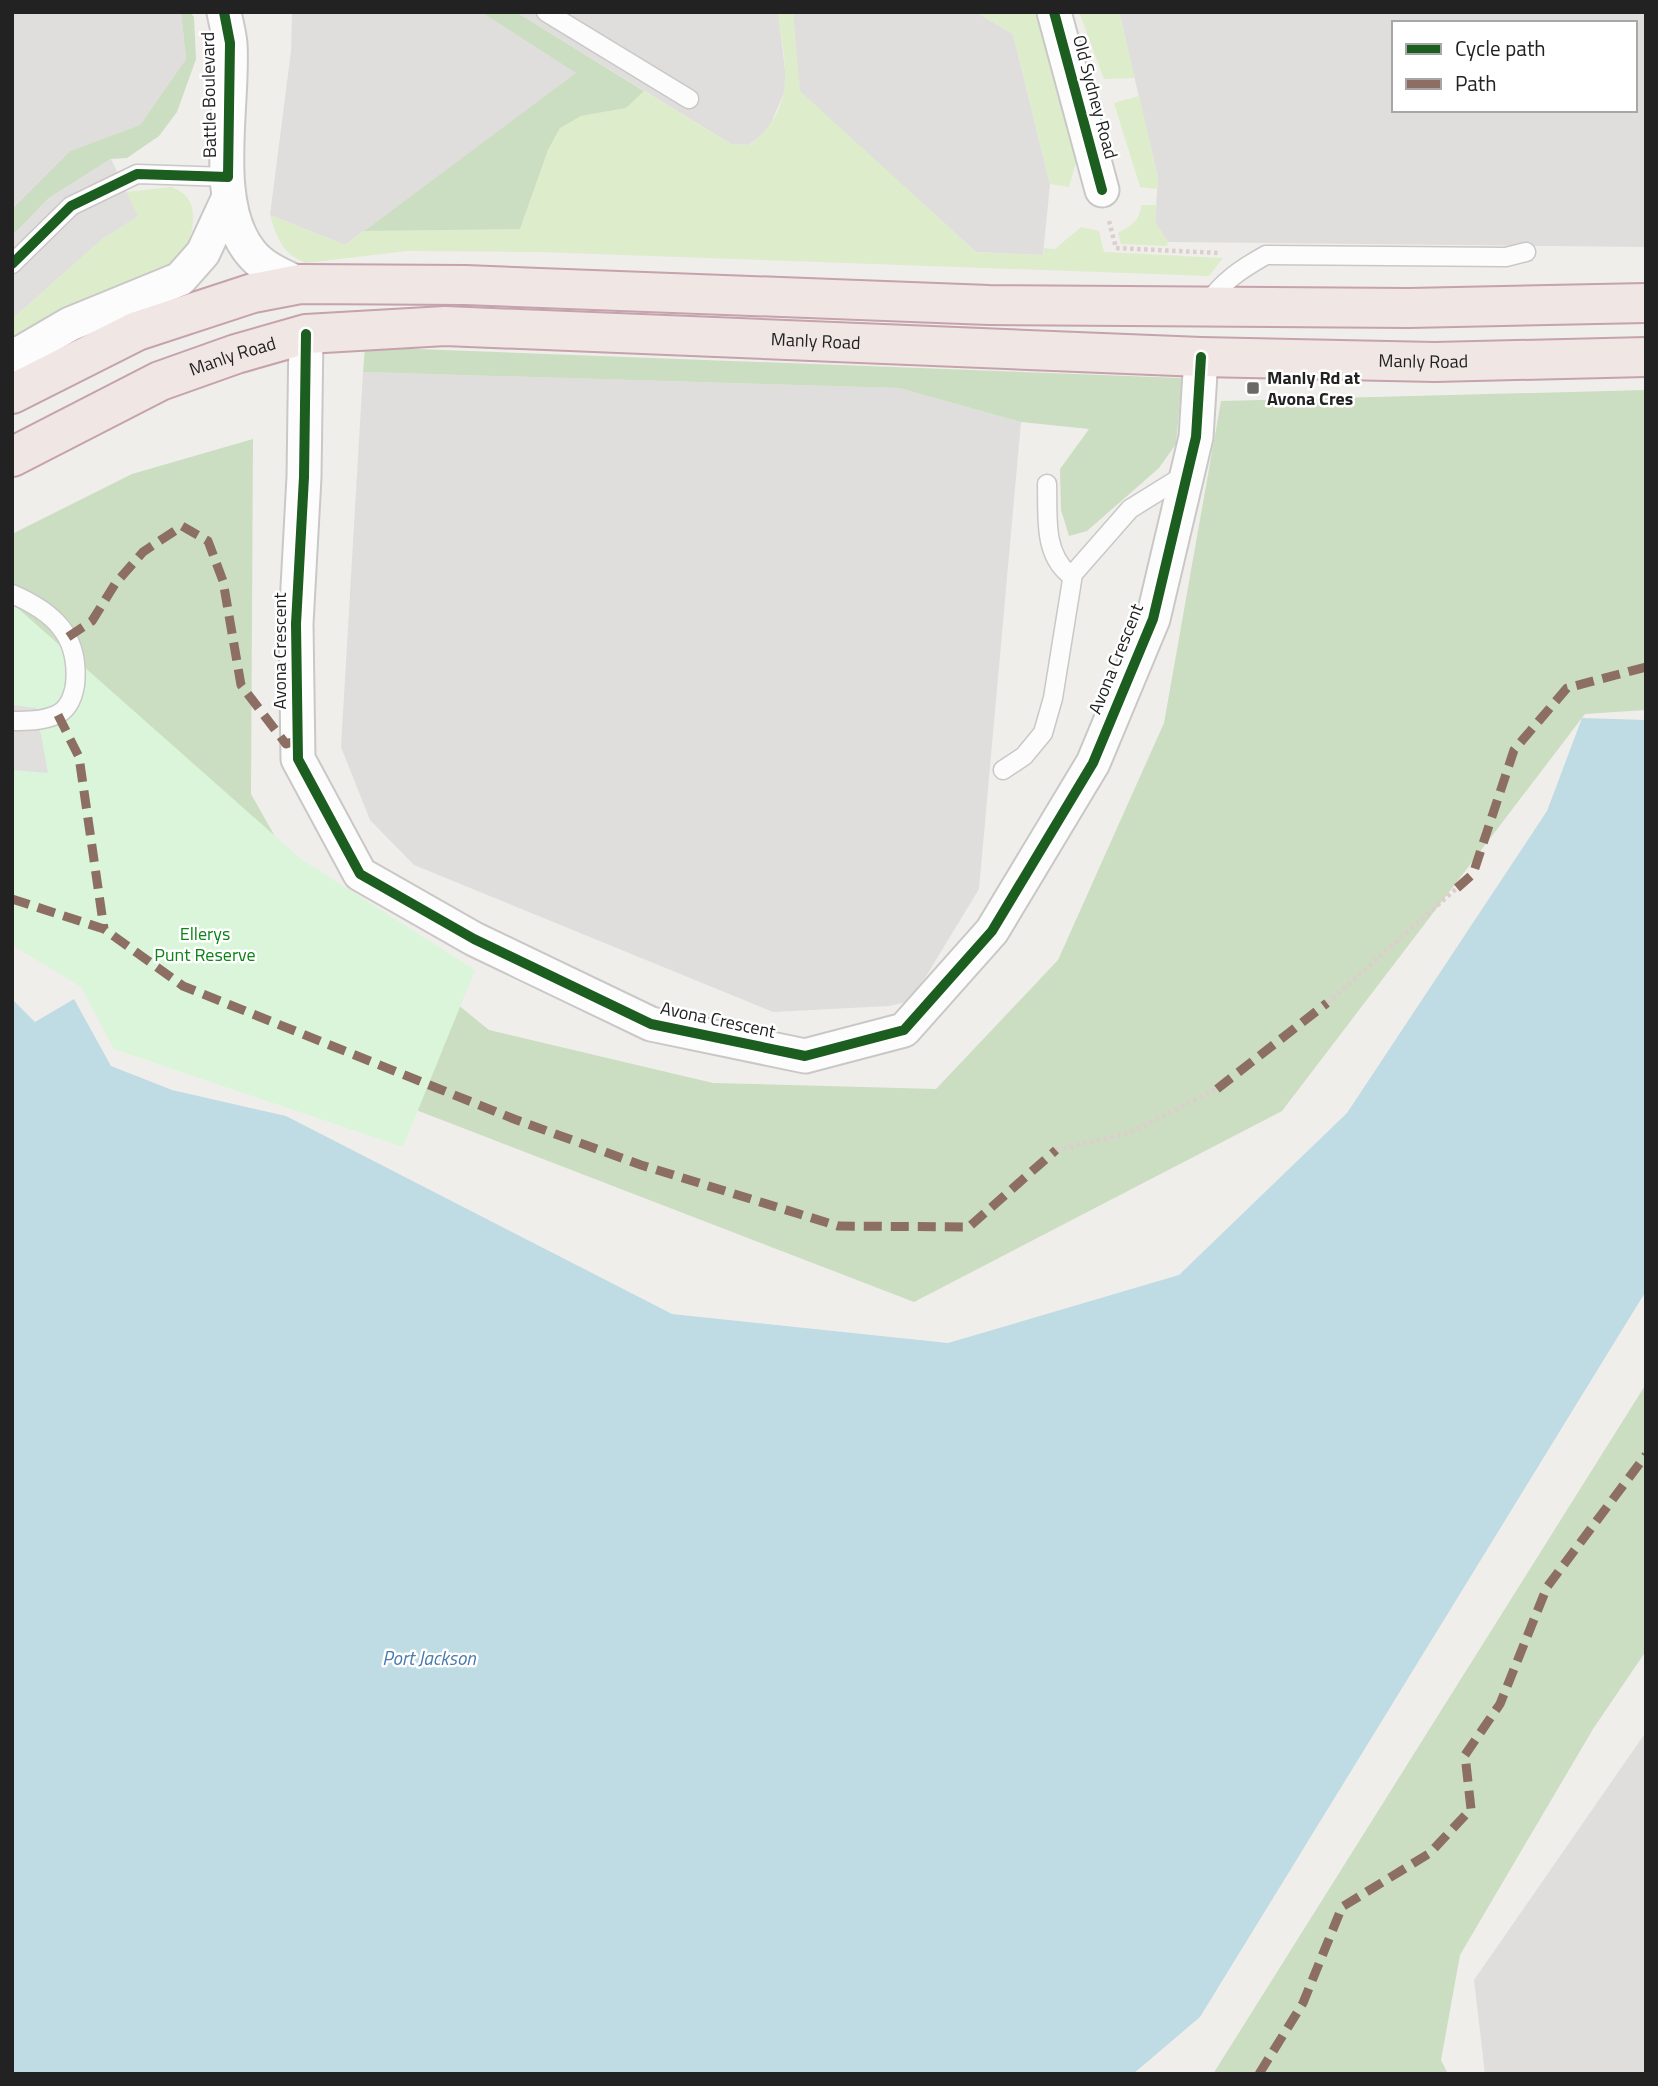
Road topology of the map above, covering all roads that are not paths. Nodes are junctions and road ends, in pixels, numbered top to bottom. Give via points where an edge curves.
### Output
1 (223, 12) edge
2 (547, 12) edge
3 (1054, 12) edge
4 (689, 99) dead end
5 (228, 187) junction
6 (1102, 190) road end
7 (1526, 252) dead end
8 (12, 264) edge
9 (300, 284) junction
10 (1646, 303) edge
11 (1204, 308) junction
12 (306, 334) junction
13 (1201, 356) junction
14 (1646, 357) edge
15 (12, 358) edge
16 (12, 394) edge
17 (12, 457) edge
18 (1188, 473) junction
19 (1047, 484) dead end
20 (1073, 574) junction
21 (12, 594) edge
22 (12, 721) edge
23 (1003, 770) dead end

1 - 5 street, Battle Boulevard via 230,43
2 - 4 lane
3 - 6 street, Old Sydney Road
5 - 8 lane via 137,174 71,206
5 - 9 street, Battle Boulevard via 238,234 251,254 270,270
5 - 15 street, Battle Boulevard via 203,253 180,279 70,324
7 - 11 lane via 1506,257 1266,255 1219,286
9 - 11 highway
9 - 16 highway via 253,293 137,331
10 - 11 highway
11 - 13 highway, Avona Crescent
12 - 13 highway, Manly Road via 445,326
12 - 17 highway, Manly Road via 160,381
12 - 18 street, Avona Crescent via 296,624 298,760 360,874 474,939 651,1024 805,1056 904,1030 992,930 1093,763 1153,619
13 - 14 highway, Manly Road via 1435,362
13 - 18 street, Avona Crescent via 1196,437
18 - 20 lane via 1130,509
19 - 20 lane via 1050,543 1057,564
20 - 23 lane via 1043,733 1024,756
21 - 22 lane via 54,619 75,653 76,676 74,696 58,715

